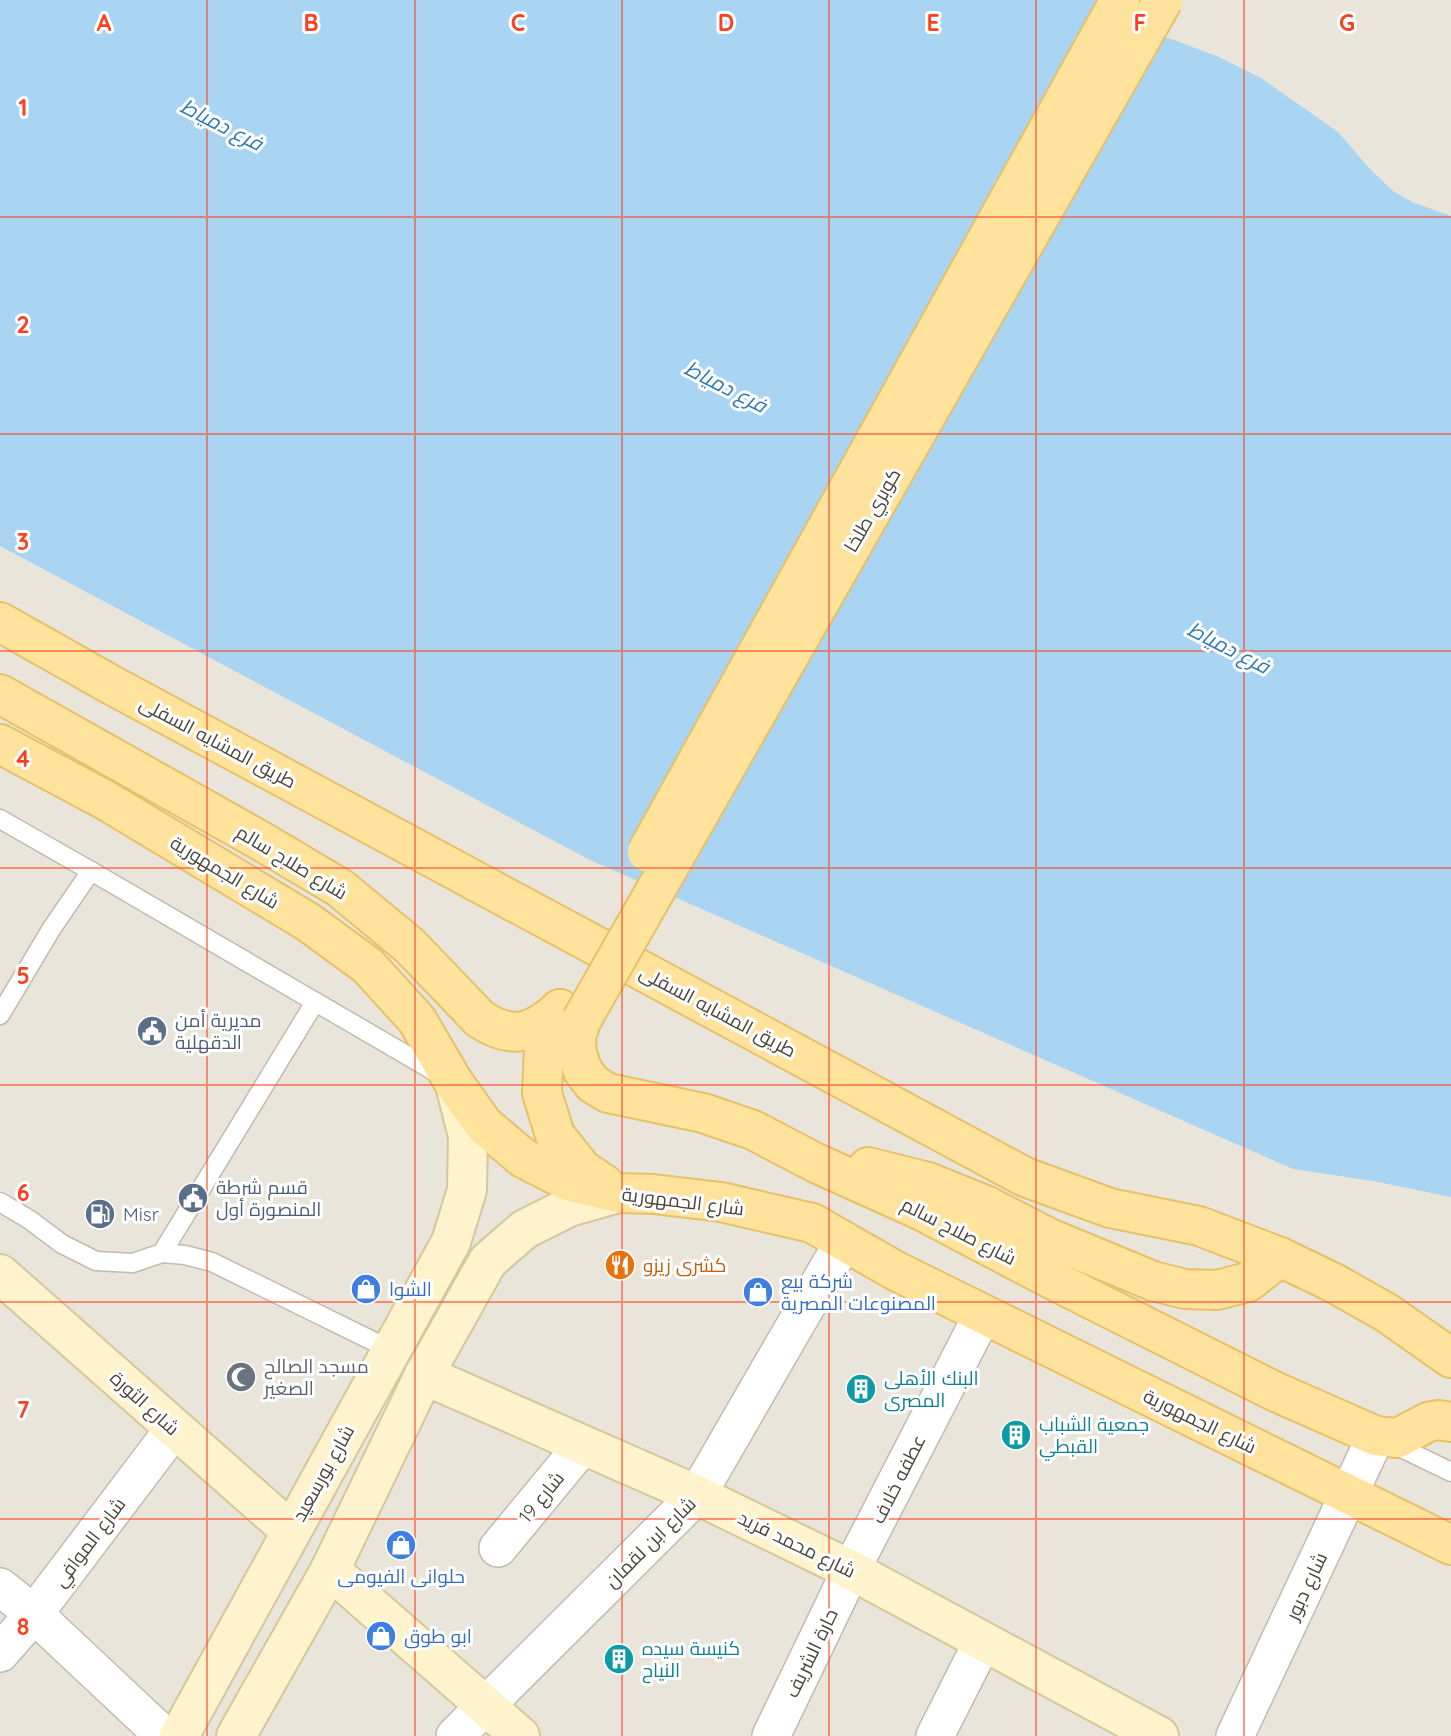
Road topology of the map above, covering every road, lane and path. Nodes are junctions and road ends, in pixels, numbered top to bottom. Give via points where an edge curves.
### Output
1 (1120, 0) edge
2 (1163, 0) edge
3 (0, 622) edge
4 (0, 694) edge
5 (0, 744) edge
6 (0, 819) edge
7 (91, 871) junction
8 (315, 1002) junction
9 (0, 1015) edge
10 (570, 1015) junction
11 (454, 1083) junction
12 (816, 1163) junction
13 (618, 1193) junction
14 (0, 1202) edge
15 (844, 1241) junction
16 (451, 1242) junction
17 (162, 1253) junction
18 (1280, 1257) junction
19 (488, 1261) junction
20 (0, 1274) edge
21 (983, 1314) junction
22 (391, 1350) junction
23 (1451, 1358) edge
24 (424, 1376) junction
25 (1451, 1422) edge
26 (174, 1429) junction
27 (1376, 1436) junction
28 (583, 1445) junction
29 (1451, 1472) edge
30 (697, 1495) junction
31 (1350, 1495) junction
32 (291, 1531) junction
33 (1451, 1545) edge
34 (498, 1548) dead end
35 (330, 1570) junction
36 (851, 1570) junction
37 (0, 1587) edge
38 (34, 1614) junction
39 (983, 1641) junction
40 (0, 1653) edge
41 (486, 1706) junction
42 (164, 1736) edge
43 (178, 1736) edge
44 (236, 1736) edge
45 (455, 1736) edge
46 (520, 1736) edge
47 (771, 1736) edge
48 (935, 1736) edge
49 (1159, 1736) edge
50 (1235, 1736) edge

1 - 10 main road, كوبري طلخا, bridge
2 - 10 main road, كوبري طلخا, bridge
3 - 18 main road, طريق المشايه السفلى via 1025,1177 1110,1208 1199,1226
4 - 10 main road, شارع صلاح سالم via 340,888 410,946 493,1027 525,1032
5 - 11 main road, شارع الجمهورية via 105,800 308,922 368,966 417,1020
6 - 7 lane
7 - 8 lane
7 - 9 lane
8 - 11 lane
8 - 17 lane
10 - 12 main road, شارع صلاح سالم via 577,1054 593,1084 608,1093 703,1113 753,1130
10 - 13 main road via 544,1049 542,1093 555,1135 582,1170
11 - 13 main road, شارع الجمهورية via 484,1125 523,1158 568,1181
11 - 16 main road, شارع بورسعيد via 468,1150 467,1190
12 - 18 main road via 864,1166 928,1182 1049,1238 1153,1281 1185,1289 1217,1290 1248,1282
12 - 27 main road, شارع صلاح سالم via 920,1210 1276,1392
13 - 15 main road, شارع الجمهورية via 721,1202 812,1223
13 - 19 main road via 569,1207 525,1229
14 - 17 lane via 96,1261 133,1263
15 - 21 main road, شارع الجمهورية
15 - 30 street, شارع ابن لقمان
16 - 19 main road via 469,1241
16 - 22 main road, شارع بورسعيد
17 - 22 lane via 212,1262
18 - 23 main road, طريق المشايه السفلى via 1387,1313
19 - 24 main road
20 - 26 main road, شارع الثورة
21 - 31 main road, شارع الجمهورية
21 - 36 street, عطفه خلاف
22 - 32 main road, شارع بورسعيد
24 - 28 main road, شارع محمد فريد
24 - 35 main road
25 - 27 main road via 1428,1422 1398,1438
26 - 32 main road, شارع الثورة
26 - 38 street, شارع الموافي
27 - 29 lane
27 - 31 street, شارع دبور
28 - 30 main road, شارع محمد فريد
28 - 34 street, شارع 19
30 - 36 main road, شارع محمد فريد
30 - 41 street, شارع ابن لقمان
31 - 33 main road, شارع الجمهورية
31 - 50 street, شارع دبور
32 - 43 main road, شارع بورسعيد
35 - 41 main road
35 - 44 main road
36 - 39 main road, شارع محمد فريد
36 - 47 street, حارة الشريف
37 - 38 street
38 - 40 street, شارع الموافي
38 - 42 street
39 - 48 street
39 - 49 main road, شارع محمد فريد
41 - 45 street, شارع ابن لقمان
41 - 46 main road

